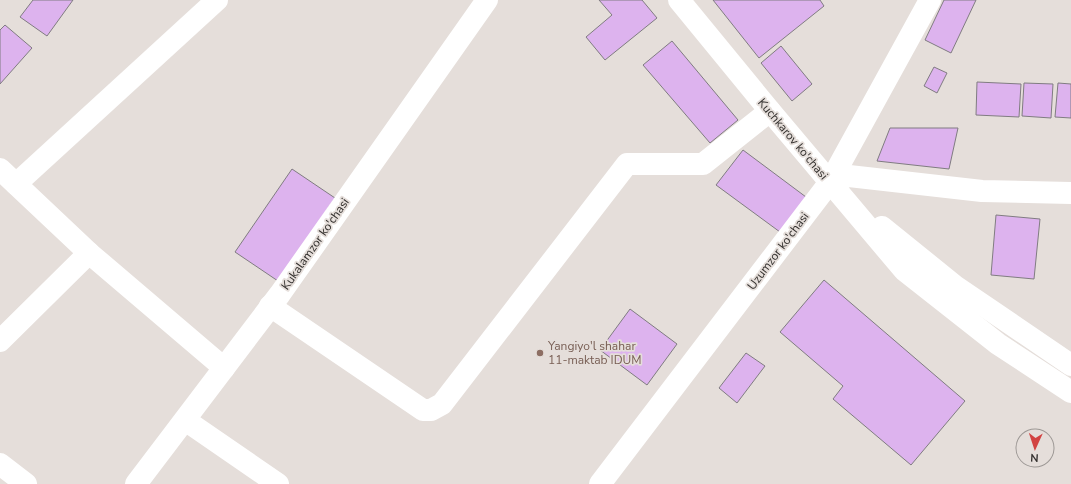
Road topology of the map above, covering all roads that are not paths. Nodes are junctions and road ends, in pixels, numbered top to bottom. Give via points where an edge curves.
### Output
1 (217, 0) edge
2 (487, 0) edge
3 (679, 0) edge
4 (930, 0) edge
5 (770, 111) junction
6 (0, 169) edge
7 (830, 182) junction
8 (16, 184) junction
9 (1071, 193) edge
10 (89, 253) junction
11 (270, 306) junction
12 (0, 341) edge
13 (1071, 365) edge
14 (224, 368) junction
15 (1071, 392) edge
16 (185, 420) junction
17 (0, 464) edge
18 (26, 484) edge
19 (136, 484) edge
20 (278, 484) edge
21 (600, 484) edge

1 - 8 street
2 - 11 street, Kukalamzor ko'chasi
3 - 5 street, Kuchkarov ko'chasi
4 - 7 street, Uzumzor ko'chasi
5 - 7 street, Kuchkarov ko'chasi
5 - 11 street via 703,164 627,164 442,404 430,410 423,410
6 - 8 street
7 - 9 street, Kuchkarov ko'chasi via 849,176 982,191
7 - 13 street via 911,252 955,286
7 - 15 street via 904,270 998,344
7 - 21 street, Uzumzor ko'chasi
8 - 10 street
10 - 12 street
10 - 14 street
11 - 14 street, Kukalamzor ko'chasi
14 - 16 street, Kukalamzor ko'chasi
16 - 19 street, Kukalamzor ko'chasi
16 - 20 street
17 - 18 street

